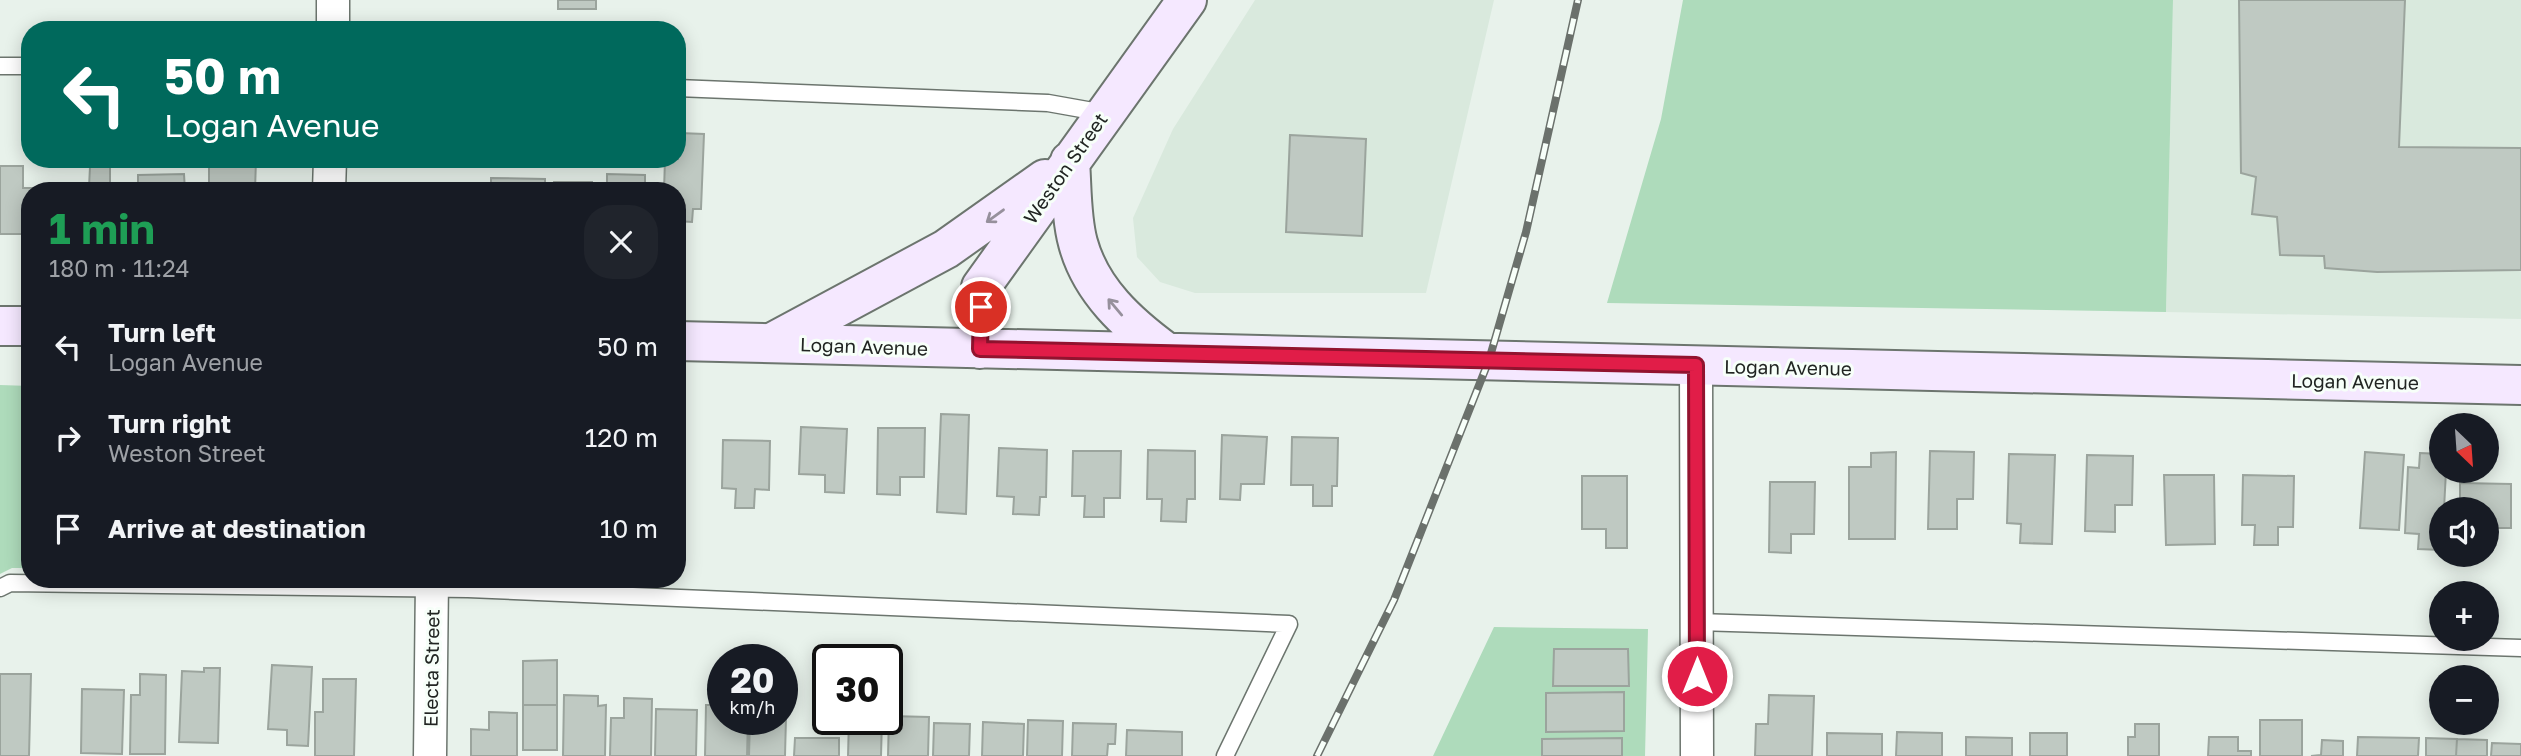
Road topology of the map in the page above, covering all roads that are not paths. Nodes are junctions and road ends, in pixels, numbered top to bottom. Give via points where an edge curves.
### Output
1 (333, 0) edge
2 (1187, 0) edge
3 (1165, 15) edge
4 (333, 21) edge
5 (0, 66) edge
6 (21, 66) edge
7 (686, 88) edge
8 (1104, 113) junction
9 (1070, 162) junction
10 (0, 326) edge
11 (21, 326) edge
12 (686, 341) edge
13 (771, 343) junction
14 (980, 349) junction
15 (1166, 352) junction
16 (1696, 365) junction
17 (2521, 385) edge
18 (432, 588) edge
19 (518, 588) edge
20 (1697, 622) junction
21 (2521, 648) edge
22 (430, 756) edge
23 (1226, 756) edge
24 (1698, 756) edge

1 - 4 street
2 - 3 main road, Weston Street
3 - 8 main road, Weston Street
5 - 6 lane
7 - 8 lane via 1048,103
8 - 9 main road, Weston Street
9 -> 13 main road via 946,249
9 - 14 main road, Weston Street via 981,287
15 -> 9 main road via 1115,309 1087,266 1078,242
10 - 11 main road
12 - 13 main road, Logan Avenue
13 - 14 main road, Logan Avenue
14 - 15 main road, Logan Avenue
15 - 16 main road, Logan Avenue
16 - 17 main road, Logan Avenue
16 - 20 street
18 - 22 street, Electa Street
19 - 23 lane via 1289,624
20 - 21 lane
20 - 24 street

